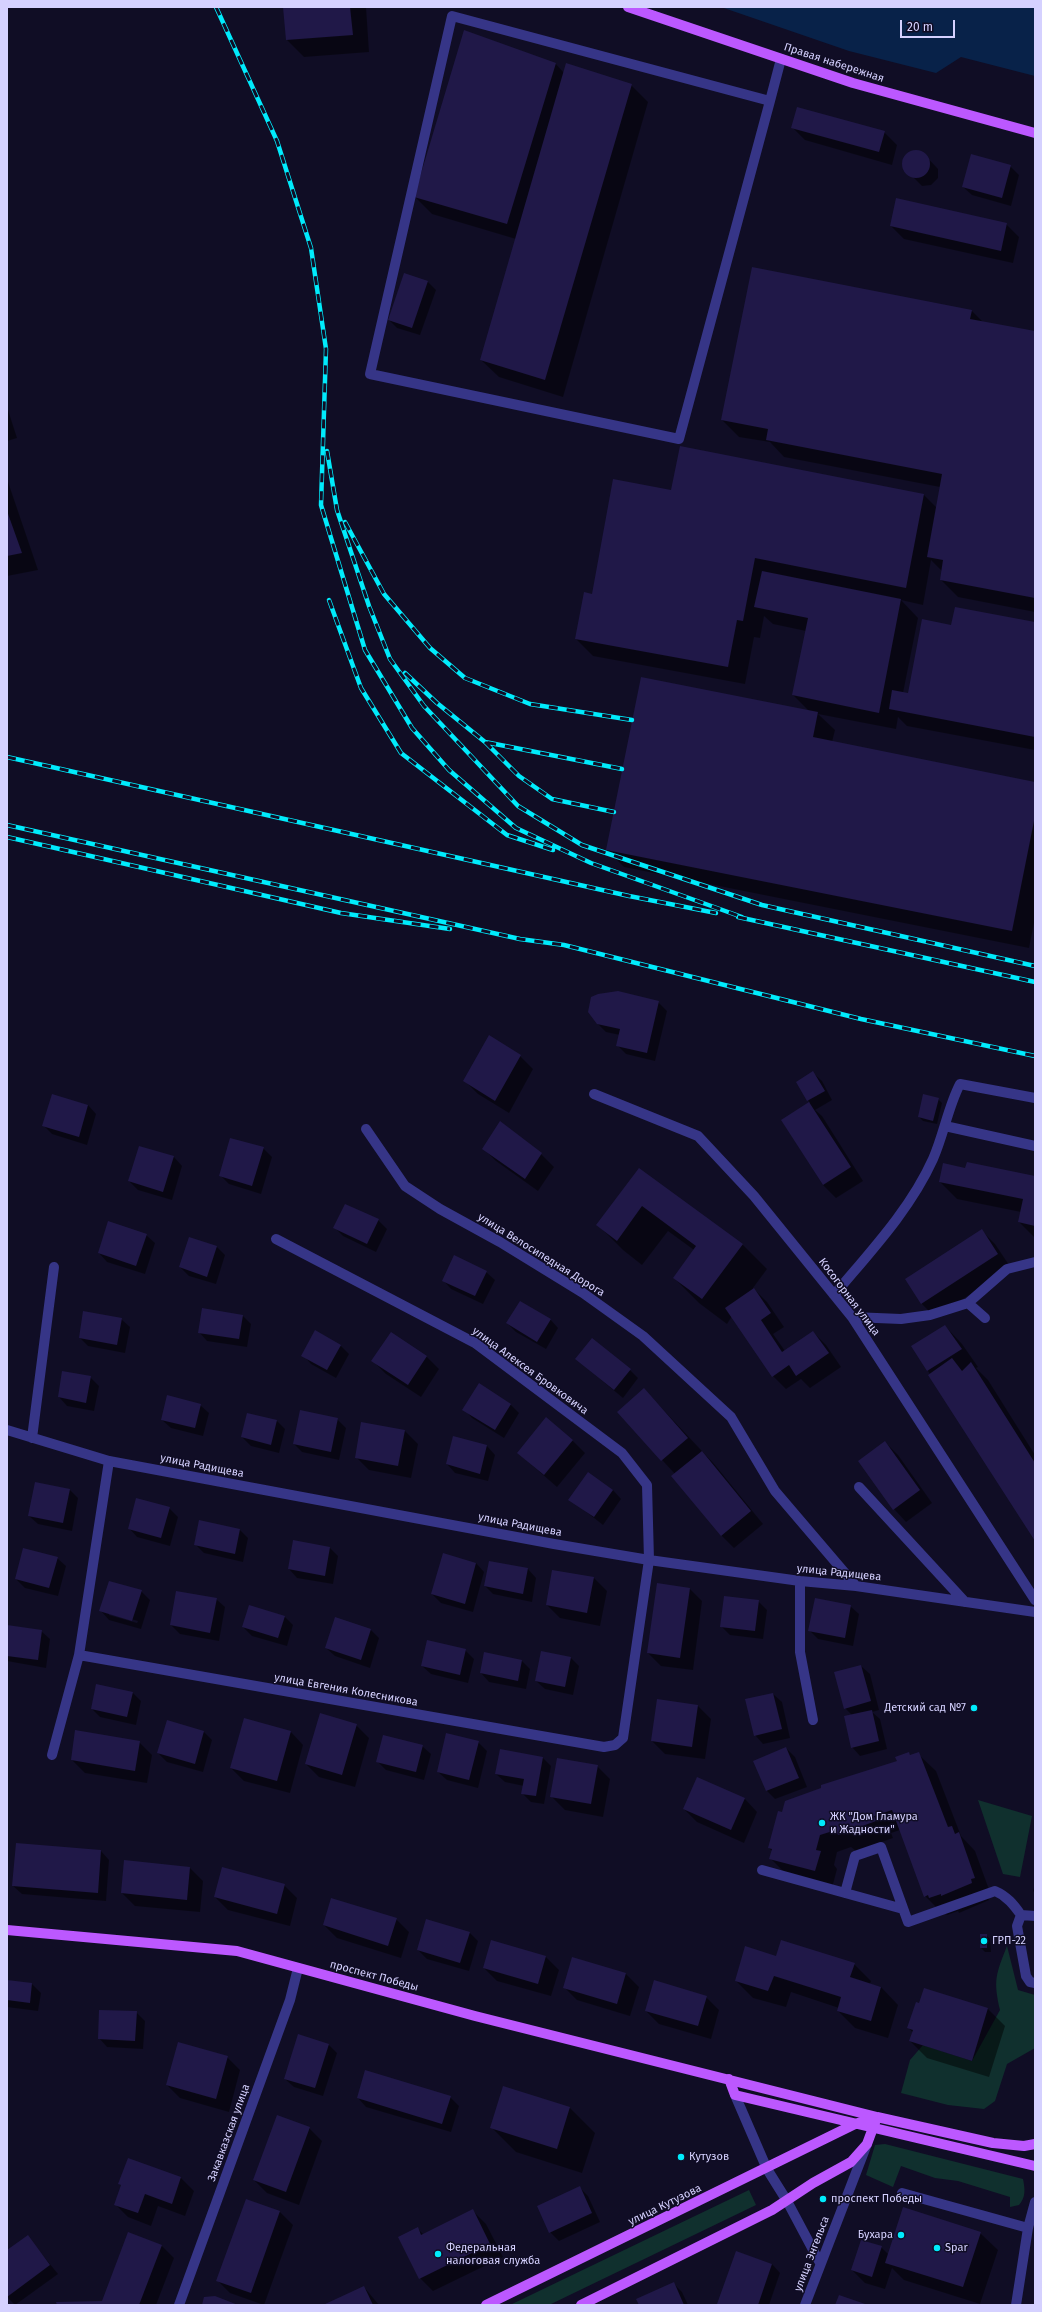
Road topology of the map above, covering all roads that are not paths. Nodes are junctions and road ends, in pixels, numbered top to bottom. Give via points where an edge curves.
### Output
1 (628, 7) edge
2 (781, 59) junction
3 (770, 101) junction
4 (1035, 133) edge
5 (594, 1094) dead end
6 (1035, 1098) edge
7 (946, 1126) junction
8 (366, 1130) dead end
9 (1035, 1146) edge
10 (276, 1239) dead end
11 (1035, 1262) edge
12 (54, 1267) dead end
13 (834, 1295) junction
14 (968, 1303) junction
15 (852, 1317) junction
16 (985, 1318) dead end
17 (7, 1430) edge
18 (32, 1438) junction
19 (109, 1461) junction
20 (859, 1487) dead end
21 (649, 1560) junction
22 (800, 1582) junction
23 (856, 1586) junction
24 (1035, 1600) edge
25 (965, 1602) junction
26 (1035, 1612) edge
27 (79, 1655) junction
28 (813, 1720) dead end
29 (52, 1755) dead end
30 (762, 1870) dead end
31 (845, 1893) junction
32 (903, 1909) junction
33 (1022, 1915) junction
34 (1035, 1916) edge
35 (7, 1930) edge
36 (298, 1968) junction
37 (1035, 1983) edge
38 (729, 2079) junction
39 (735, 2095) junction
40 (876, 2117) junction
41 (855, 2124) junction
42 (874, 2128) junction
43 (867, 2144) junction
44 (1035, 2144) edge
45 (1035, 2166) edge
46 (766, 2169) junction
47 (902, 2194) dead end
48 (787, 2201) junction
49 (1035, 2202) edge
50 (1028, 2228) junction
51 (820, 2263) junction
52 (179, 2305) edge
53 (486, 2305) edge
54 (581, 2305) edge
55 (804, 2305) edge
56 (1016, 2305) edge

1 - 2 main road, Правая набережная
2 - 3 street
2 - 4 main road, Правая набережная via 853,83
3 - 3 street via 679,440 370,374 452,16
5 - 13 street, Косогорная улица via 698,1136 754,1196
6 - 7 street via 960,1084 952,1099
7 - 9 street
7 - 13 street via 933,1160 897,1221
8 - 23 street, улица Велосипедная Дорога via 405,1186 584,1293 643,1336 731,1417 775,1491
10 - 21 street, улица Алексея Бровковича via 475,1343 622,1453 647,1485
11 - 14 street via 1007,1269
12 - 18 street
13 - 15 street, Косогорная улица
14 - 15 street via 930,1315 901,1319
14 - 16 street
15 - 24 street, Косогорная улица
17 - 18 street, улица Радищева
18 - 19 street, улица Радищева
19 - 21 street, улица Радищева
19 - 27 street
20 - 25 street
21 - 22 street, улица Радищева
21 - 27 street, улица Евгения Колесникова via 623,1738 615,1745 604,1747
22 - 23 street, улица Радищева
22 - 28 street via 800,1652
23 - 25 street, улица Радищева
25 - 26 street, улица Радищева
27 - 29 street
30 - 31 street
31 - 32 street
31 - 32 street via 855,1856 881,1846
32 - 33 street via 908,1922 995,1891 1003,1894
33 - 34 street
33 - 37 street via 1016,1926 1026,1976 1030,1982
35 - 36 main road, проспект Победы via 236,1951
36 - 38 main road, проспект Победы via 482,2018
36 - 52 street, Закавказская улица via 290,2000
38 - 39 main road
38 - 40 main road, проспект Победы
39 - 41 main road
39 - 46 street
40 - 41 main road, улица Кутузова
40 - 42 main road
40 - 44 main road, проспект Победы via 993,2143 1024,2146
41 - 42 main road
41 - 46 main road, улица Кутузова
42 - 43 main road
42 - 45 main road
43 - 48 main road via 851,2162
43 - 51 street, улица Энгельса
46 - 48 street
46 - 53 main road, улица Кутузова
47 - 50 street
48 - 51 street
48 - 54 main road
49 - 50 street
50 - 56 street
51 - 55 street, улица Энгельса

